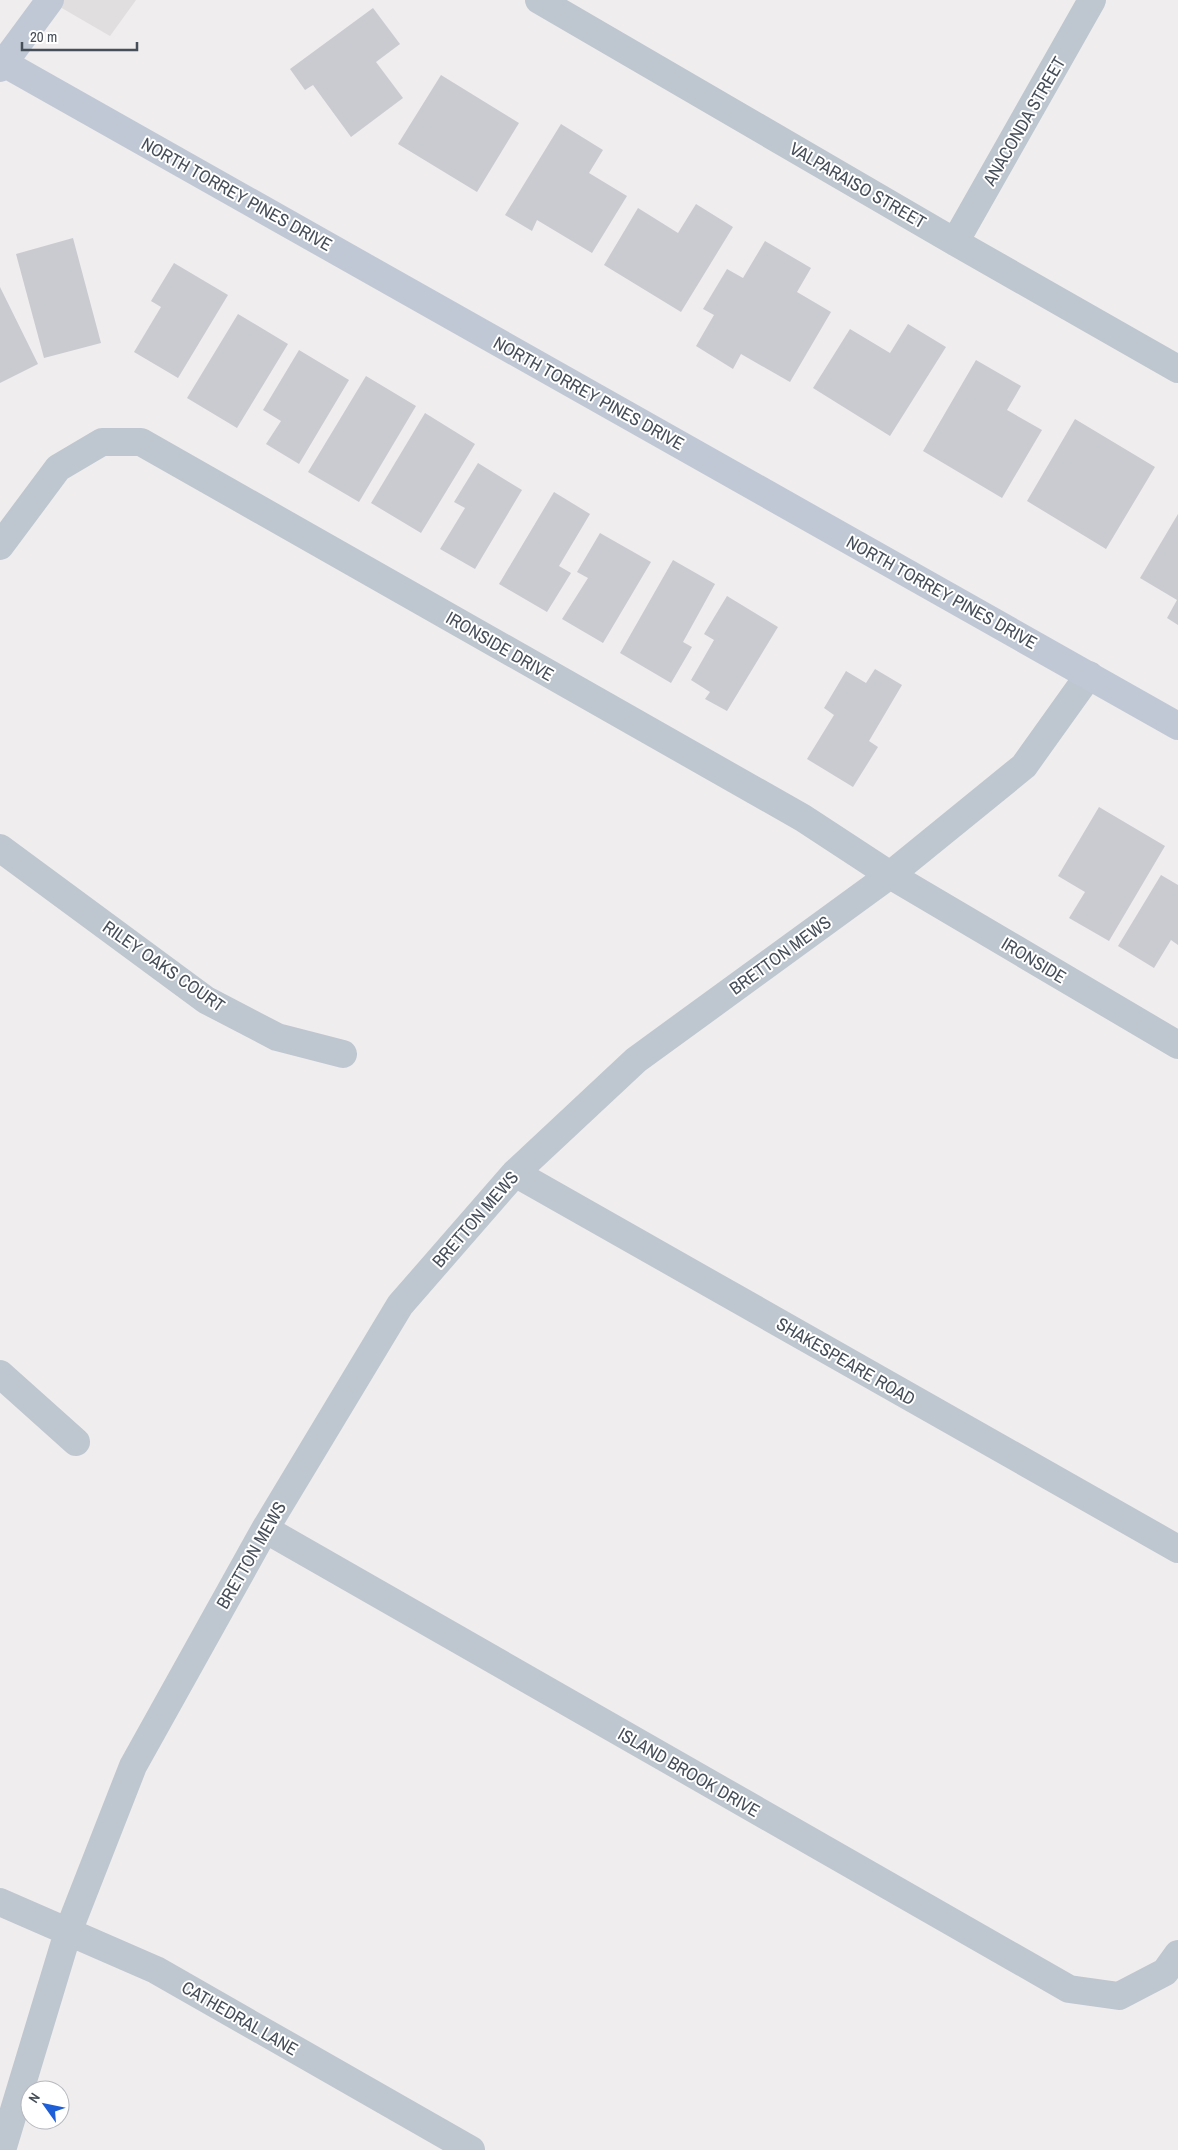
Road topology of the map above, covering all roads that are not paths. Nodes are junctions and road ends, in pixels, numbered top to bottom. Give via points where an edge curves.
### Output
1 (50, 0) edge
2 (539, 0) edge
3 (1092, 0) edge
4 (1, 64) edge
5 (955, 242) junction
6 (1178, 368) edge
7 (0, 546) edge
8 (1088, 675) junction
9 (1178, 726) edge
10 (0, 848) edge
11 (890, 875) junction
12 (1178, 1045) edge
13 (343, 1054) dead end
14 (515, 1172) junction
15 (0, 1374) edge
16 (76, 1442) dead end
17 (265, 1529) junction
18 (1178, 1548) edge
19 (0, 1902) edge
20 (68, 1932) junction
21 (1178, 1954) edge
22 (2, 2150) edge
23 (471, 2150) edge

1 - 4 main road
2 - 5 street, VALPARAISO STREET
3 - 5 street, ANACONDA STREET
4 - 8 main road, NORTH TORREY PINES DRIVE
5 - 6 street, VALPARAISO STREET
7 - 11 street, IRONSIDE DRIVE via 58,468 102,442 141,442 803,818
8 - 9 main road, NORTH TORREY PINES DRIVE
8 - 11 street, BRETTON MEWS via 1024,766
10 - 13 street, RILEY OAKS COURT via 206,1000 277,1037
11 - 12 street, IRONSIDE
11 - 14 street, BRETTON MEWS via 636,1060
14 - 17 street, BRETTON MEWS via 400,1305
14 - 18 street, SHAKESPEARE ROAD
15 - 16 street
17 - 20 street, BRETTON MEWS via 132,1766
17 - 21 street, ISLAND BROOK DRIVE via 1070,1989 1119,1996 1165,1972
19 - 20 street, CATHEDRAL LANE
20 - 22 street, BRETTON MEWS
20 - 23 street, CATHEDRAL LANE via 156,1970

